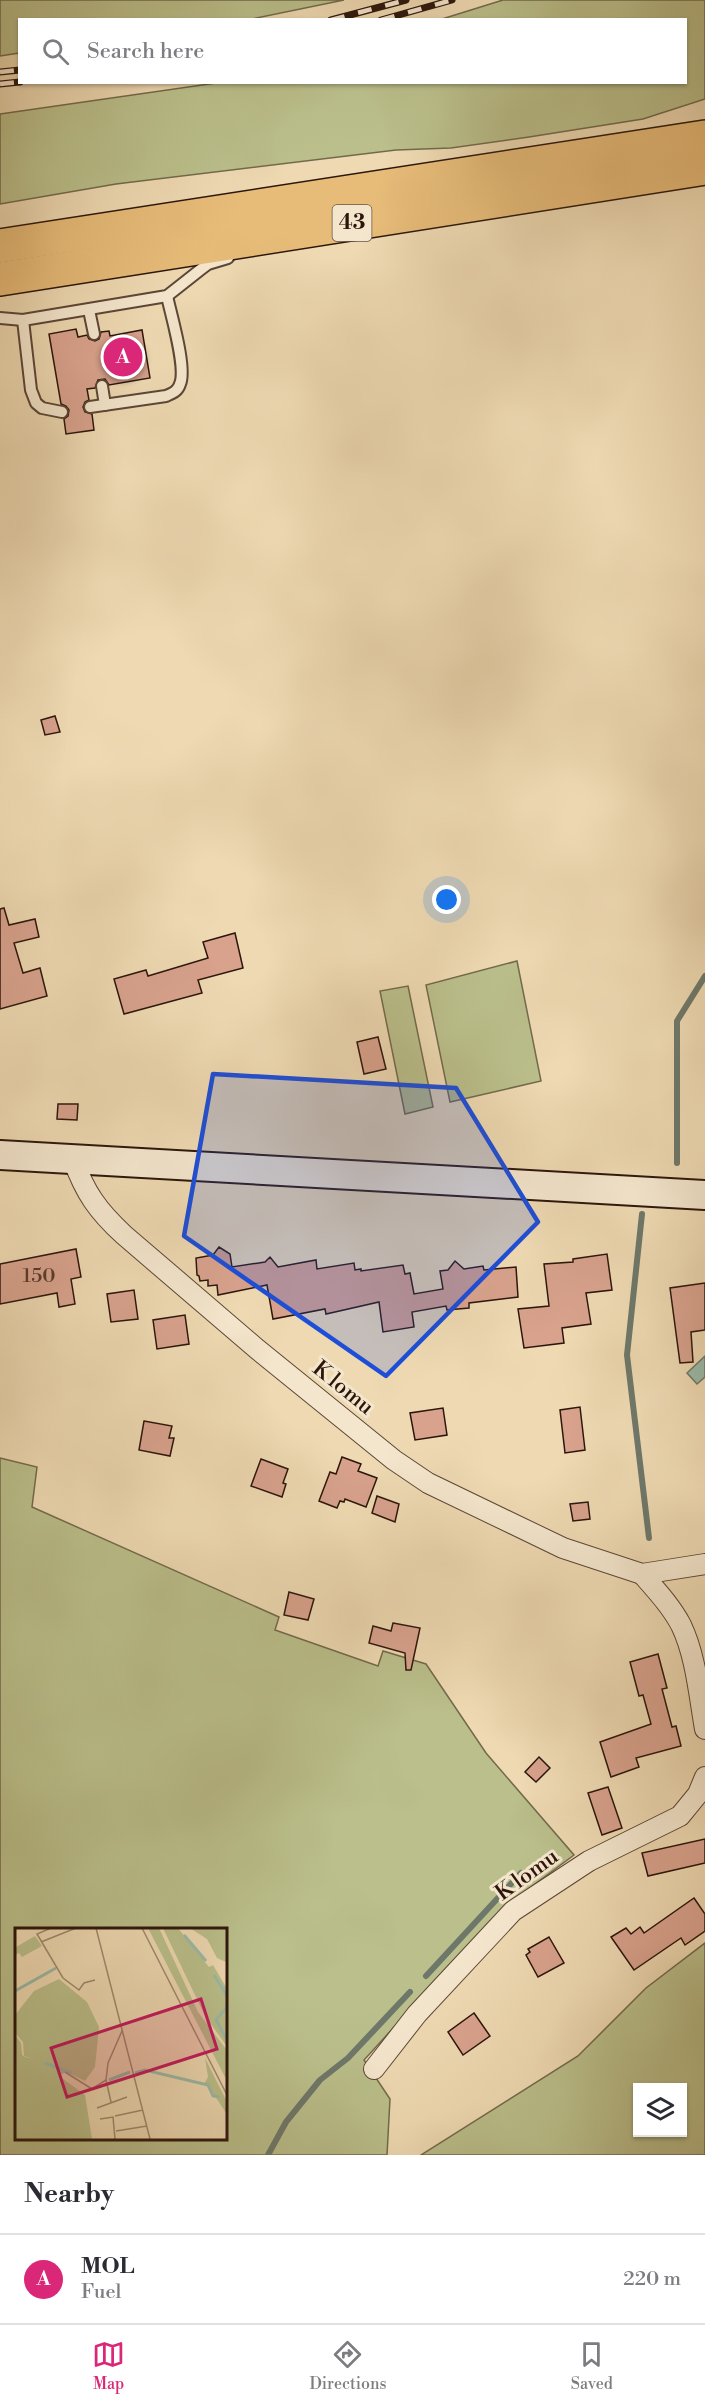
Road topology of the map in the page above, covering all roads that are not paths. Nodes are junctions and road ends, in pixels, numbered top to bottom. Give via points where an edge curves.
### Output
1 (705, 137) edge
2 (705, 168) edge
3 (403, 215) junction
4 (314, 242) dead end
5 (0, 246) edge
6 (237, 257) dead end
7 (0, 279) edge
8 (167, 296) junction
9 (89, 310) junction
10 (0, 318) edge
11 (23, 320) junction
12 (94, 334) dead end
13 (102, 386) dead end
14 (105, 405) junction
15 (90, 407) dead end
16 (62, 412) dead end
17 (0, 1155) edge
18 (73, 1160) junction
19 (705, 1195) edge
20 (705, 1564) edge
21 (642, 1574) junction
22 (705, 1729) edge
23 (705, 1777) edge
24 (374, 2069) dead end

1 - 5 highway, 43
2 - 3 highway, 43
3 - 4 lane
3 - 7 highway, 43
6 - 8 lane via 208,264
8 - 9 lane
8 - 14 lane via 182,368 180,386 166,396
9 - 11 lane
9 - 12 lane
10 - 11 lane
11 - 16 lane via 34,397 42,408
13 - 14 lane
14 - 15 lane
17 - 18 street
18 - 19 street
18 - 21 street, K lomu via 87,1194 124,1235 394,1460 428,1483 563,1548
20 - 21 street, K lomu
21 - 22 street via 682,1627
23 - 24 street, K lomu via 698,1794 680,1816 589,1861 513,1911 417,2014

